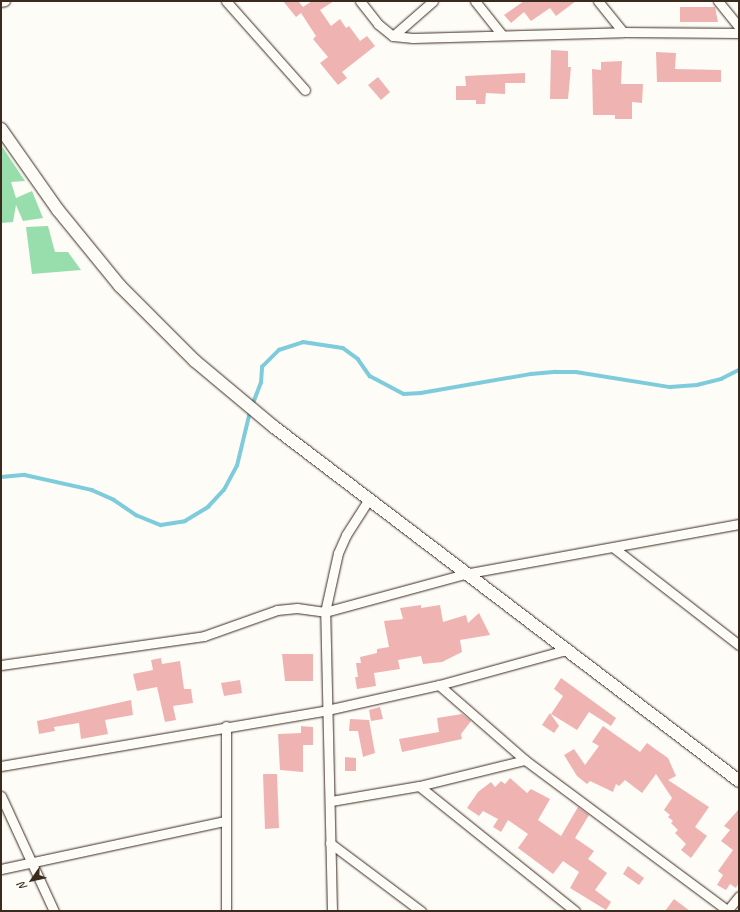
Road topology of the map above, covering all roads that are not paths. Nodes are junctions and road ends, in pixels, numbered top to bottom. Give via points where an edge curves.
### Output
1 (5, 1) edge
2 (226, 1) edge
3 (360, 1) edge
4 (433, 1) edge
5 (475, 1) edge
6 (598, 1) edge
7 (718, 1) edge
8 (1, 2) edge
9 (739, 27) edge
10 (623, 32) junction
11 (739, 33) edge
12 (502, 35) junction
13 (393, 36) junction
14 (305, 90) dead end
15 (1, 129) edge
16 (369, 499) junction
17 (738, 525) edge
18 (614, 548) junction
19 (469, 573) junction
20 (325, 612) junction
21 (739, 645) edge
22 (566, 650) junction
23 (2, 666) edge
24 (439, 685) junction
25 (327, 710) junction
26 (226, 726) junction
27 (525, 760) junction
28 (1, 766) edge
29 (739, 782) edge
30 (419, 786) junction
31 (1, 796) edge
32 (331, 801) junction
33 (224, 821) junction
34 (330, 842) junction
35 (31, 861) junction
36 (1, 869) edge
37 (739, 896) edge
38 (54, 911) edge
39 (226, 911) edge
40 (332, 911) edge
41 (421, 911) edge
42 (575, 911) edge
43 (727, 911) edge

1 - 8 street
2 - 14 street
3 - 13 street via 378,24
4 - 13 street
5 - 12 street
6 - 10 street
7 - 9 street
10 - 11 street
10 - 12 street
12 - 13 street via 413,38
15 - 16 street via 58,210 120,286 175,343 274,427
16 - 19 street
16 - 20 street via 346,534 338,553
17 - 18 street
18 - 19 street
18 - 21 street
19 - 20 street
19 - 22 street
20 - 23 street via 297,608 277,610 204,636
20 - 25 street
22 - 24 street
22 - 29 street
24 - 25 street
24 - 27 street
25 - 26 street
25 - 32 street
26 - 28 street
26 - 33 street
27 - 30 street
27 - 43 street
30 - 32 street
30 - 42 street
31 - 35 street
32 - 34 street
33 - 35 street
33 - 39 street
34 - 40 street
34 - 41 street
35 - 36 street
35 - 38 street
37 - 43 street

